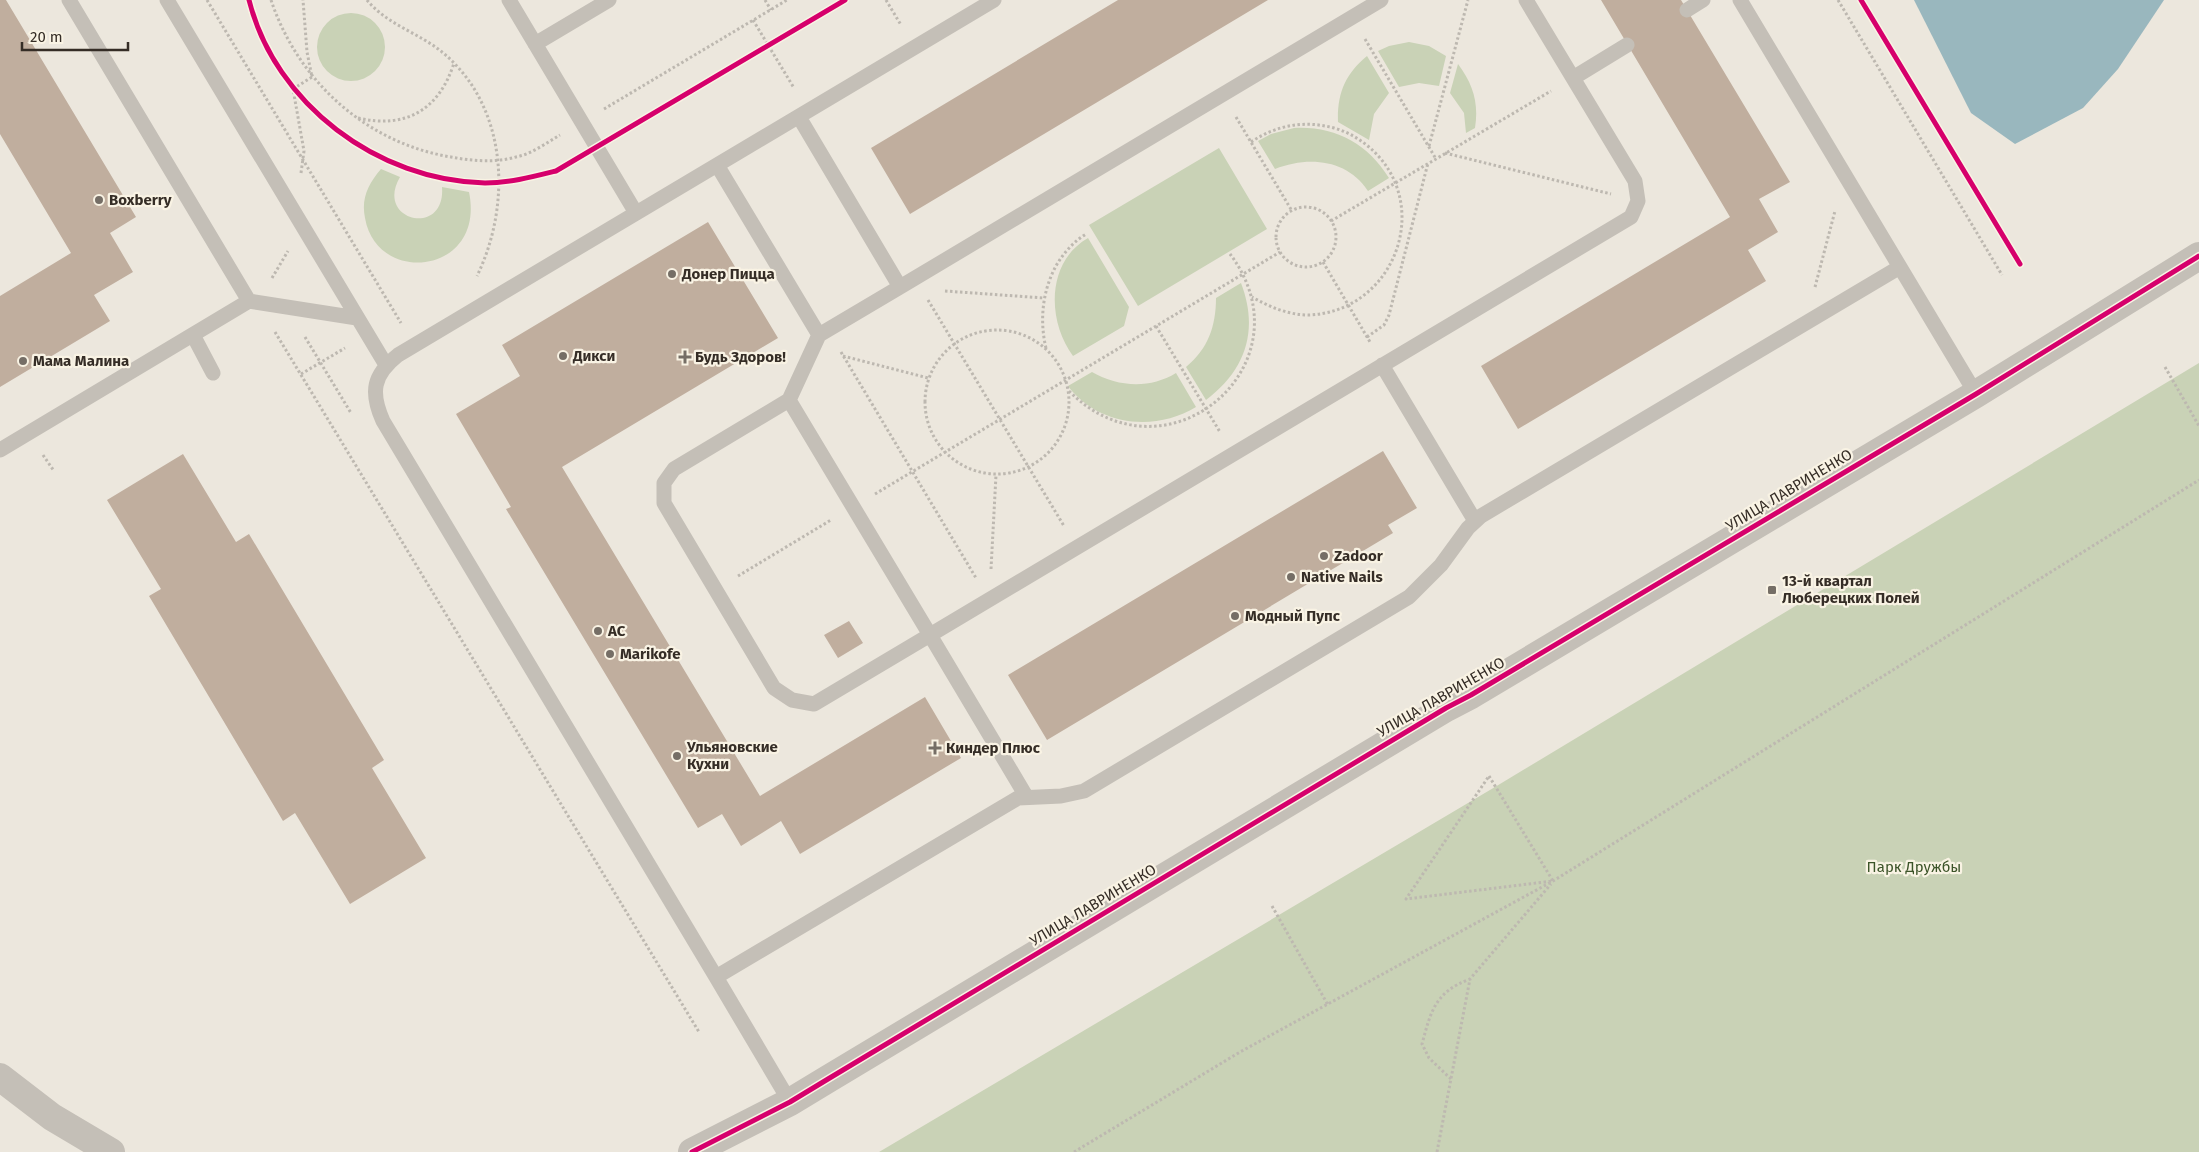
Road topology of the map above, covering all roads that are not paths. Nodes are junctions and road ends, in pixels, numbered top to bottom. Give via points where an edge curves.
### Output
1 (69, 0) edge
2 (167, 0) edge
3 (509, 0) edge
4 (610, 0) edge
5 (994, 0) edge
6 (1382, 0) edge
7 (1526, 0) edge
8 (1703, 0) edge
9 (1740, 0) edge
10 (1687, 10) dead end
11 (536, 44) junction
12 (1627, 45) dead end
13 (1573, 78) junction
14 (803, 114) junction
15 (717, 165) junction
16 (636, 213) junction
17 (2199, 256) edge
18 (1900, 267) junction
19 (900, 287) junction
20 (253, 302) junction
21 (357, 318) junction
22 (823, 333) junction
23 (193, 335) junction
24 (386, 365) junction
25 (1383, 365) junction
26 (213, 373) dead end
27 (1976, 394) junction
28 (789, 400) junction
29 (0, 450) edge
30 (1475, 521) junction
31 (930, 635) junction
32 (1026, 796) junction
33 (716, 977) junction
34 (0, 1077) edge
35 (790, 1102) junction
36 (111, 1152) edge
37 (692, 1152) edge

1 - 20 lane
2 - 21 lane
3 - 11 lane
4 - 11 lane
5 - 14 lane
6 - 19 lane via 1222,95 919,284
7 - 13 lane
8 - 10 lane
9 - 18 lane
11 - 16 lane
12 - 13 lane
13 - 25 lane via 1635,181 1638,201 1631,217
14 - 15 lane
14 - 19 lane
15 - 16 lane
15 - 22 lane
16 - 24 lane
17 - 27 street, УЛИЦА ЛАВРИНЕНКО
18 - 27 lane
18 - 30 lane
19 - 22 lane
20 - 21 lane
20 - 23 lane
21 - 24 lane
22 - 28 lane
23 - 26 lane
23 - 29 lane
24 - 33 lane via 375,390 375,402 383,421
25 - 30 lane
25 - 31 lane
27 - 35 street, УЛИЦА ЛАВРИНЕНКО
28 - 31 lane
28 - 31 lane via 674,468 664,483 664,503 715,590 774,688 802,703 814,704
30 - 32 lane via 1441,565 1409,597 1084,791
31 - 32 lane
32 - 33 lane via 1009,802
33 - 35 lane
34 - 36 street via 52,1117
35 - 37 street, УЛИЦА ЛАВРИНЕНКО

